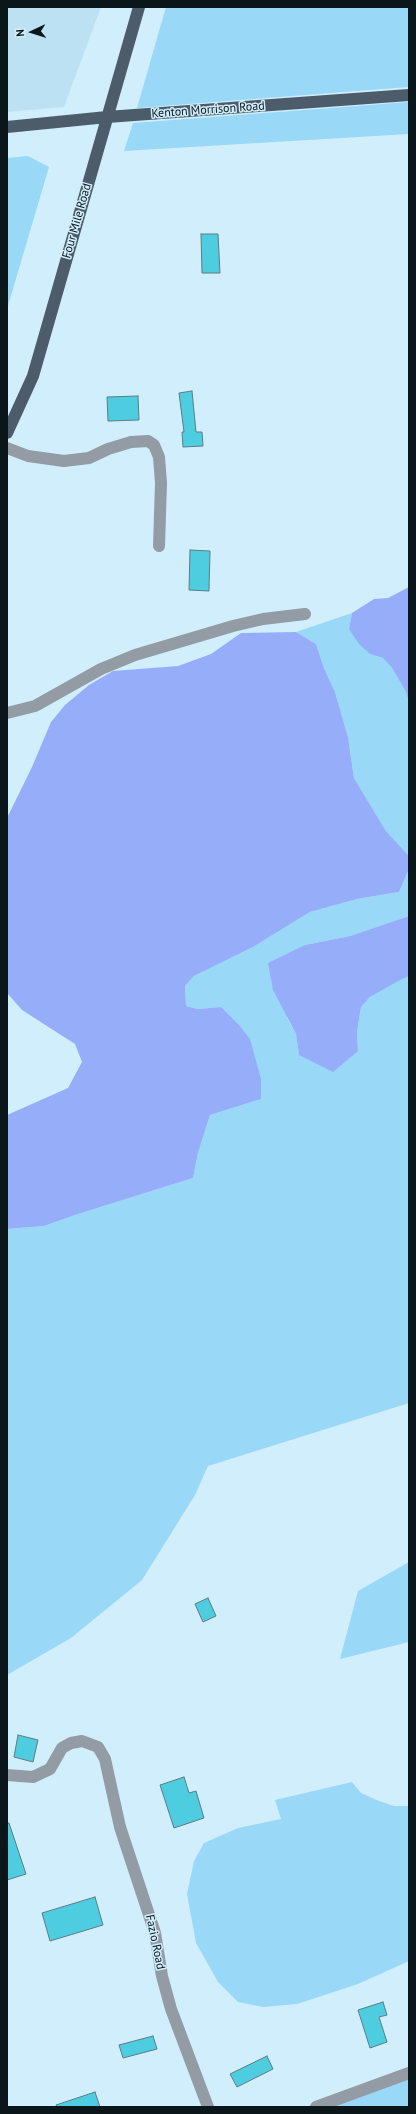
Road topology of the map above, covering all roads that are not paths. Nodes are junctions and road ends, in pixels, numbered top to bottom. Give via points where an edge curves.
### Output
1 (139, 7) edge
2 (409, 95) edge
3 (106, 117) junction
4 (7, 127) edge
5 (7, 433) edge
6 (7, 448) edge
7 (159, 546) dead end
8 (305, 614) dead end
9 (7, 713) edge
10 (7, 1775) edge
11 (409, 2073) edge
12 (208, 2107) edge
13 (316, 2107) edge

1 - 3 main road, Four Mile Road
2 - 3 main road, Kenton Morrison Road
3 - 4 main road, Kenton Morrison Road
3 - 5 main road, Four Mile Road via 32,376
6 - 7 street via 28,456 64,462 89,458 108,449 148,440 154,445 159,457
8 - 9 street via 263,619 135,655 101,669 35,706
10 - 12 street, Fazio Road via 33,1777 50,1769 62,1748 71,1743 82,1741 98,1747 105,1760 120,1826 155,1933 162,1976 171,2009
11 - 13 street

